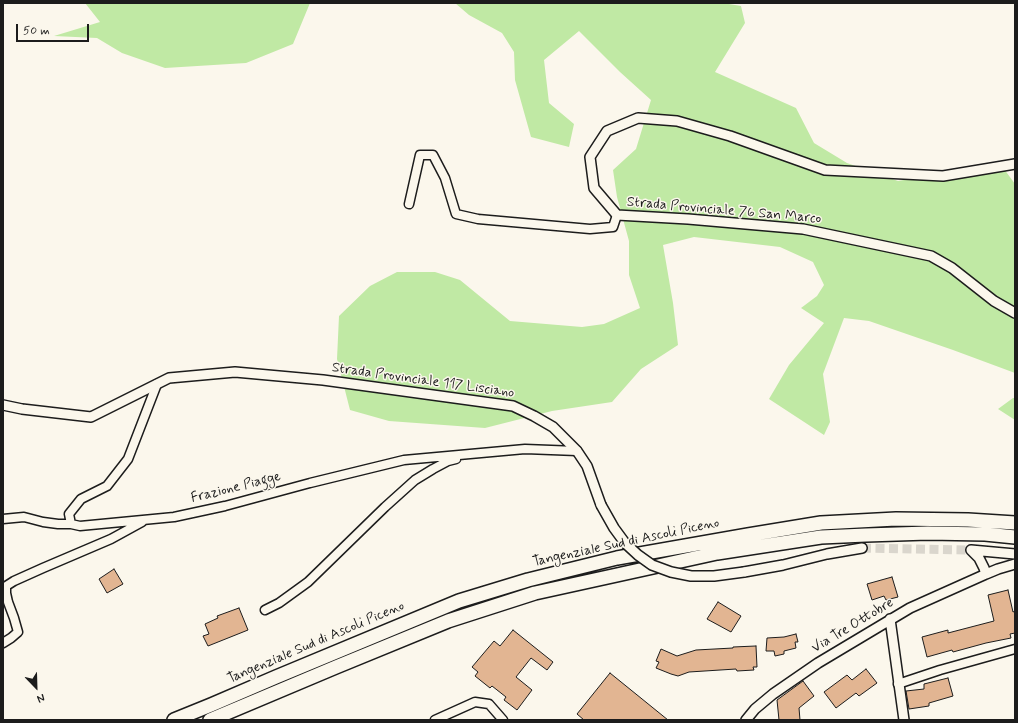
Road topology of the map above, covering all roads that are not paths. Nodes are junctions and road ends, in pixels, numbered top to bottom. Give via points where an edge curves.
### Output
1 (1015, 164) edge
2 (409, 204) dead end
3 (616, 215) junction
4 (1015, 313) edge
5 (157, 384) junction
6 (3, 404) edge
7 (577, 451) junction
8 (484, 453) junction
9 (3, 520) edge
10 (146, 520) junction
11 (1015, 523) edge
12 (71, 524) junction
13 (1015, 537) edge
14 (862, 548) tunnel mouth
15 (990, 551) junction
16 (1015, 554) edge
17 (1015, 564) edge
18 (998, 569) junction
19 (986, 574) junction
20 (5, 588) edge
21 (265, 610) dead end
22 (890, 619) junction
23 (3, 643) edge
24 (1015, 649) edge
25 (898, 684) junction
26 (174, 720) edge
27 (210, 720) edge
28 (435, 720) edge
29 (503, 720) edge
30 (746, 720) edge
31 (904, 720) edge

1 - 3 street, Strada Provinciale 76 San Marco via 943,176 825,170 730,136 677,121 638,118 606,131 590,157 594,188
2 - 3 street via 420,155 432,155 445,178 456,214 478,219 590,229 613,227
3 - 4 street, Strada Provinciale 76 San Marco via 803,229 931,256
5 - 6 street, Strada Provinciale 117 Lisciano via 91,417 22,409
5 - 7 street, Strada Provinciale 117 Lisciano via 169,378 235,372 324,380 513,406 553,427
5 - 12 street via 128,459 106,486 81,500 69,514
7 - 8 street, Frazione Piagge via 524,449
7 - 14 street, Strada Provinciale 117 Lisciano, bridge via 587,466 602,505 625,543 652,565 671,572 691,576 714,576 783,565
8 - 10 street, Frazione Piagge via 404,460 225,506
8 - 21 street via 448,461 415,480 308,582
9 - 12 street, Frazione Piagge via 24,517 43,522
10 - 12 street, Frazione Piagge via 80,526
10 - 20 street via 111,539 14,581
11 - 26 highway, Tangenziale Sud di Ascoli Piceno via 896,519 821,523 617,558 528,580 459,601
13 - 27 highway, Tangenziale Sud di Ascoli Piceno via 935,533 821,537 717,553 622,574 535,594 448,621
15 - 16 street
15 - 18 street
15 - 19 street via 971,550 979,558
17 - 18 street
18 - 19 street
19 - 22 street, Via Tre Ottobre
20 - 23 street via 18,632
22 - 25 street
22 - 30 street, Via Tre Ottobre via 772,694
24 - 25 street
25 - 31 street
28 - 29 street via 475,702 489,704

